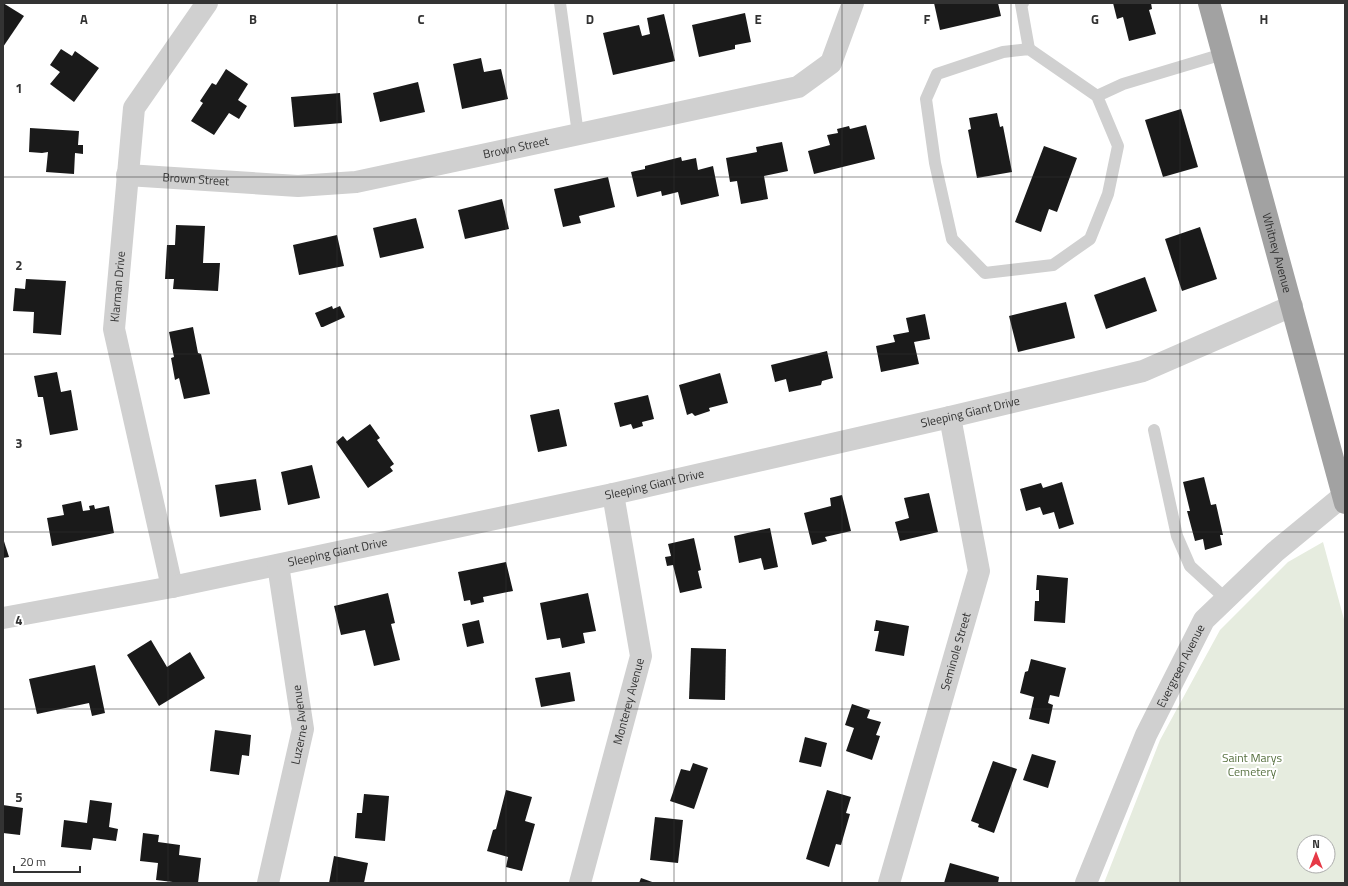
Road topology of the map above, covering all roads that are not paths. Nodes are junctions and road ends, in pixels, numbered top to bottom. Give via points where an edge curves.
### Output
1 (207, 3) edge
2 (560, 3) edge
3 (853, 3) edge
4 (1023, 3) edge
5 (1209, 3) edge
6 (1029, 49) junction
7 (1223, 54) junction
8 (1097, 96) junction
9 (578, 134) junction
10 (127, 175) junction
11 (1292, 306) junction
12 (950, 417) junction
13 (1154, 430) dead end
14 (613, 494) junction
15 (1344, 497) edge
16 (278, 565) junction
17 (172, 587) junction
18 (1226, 599) junction
19 (3, 618) edge
20 (268, 883) edge
21 (580, 883) edge
22 (888, 883) edge
23 (1086, 883) edge

1 - 10 street, Klarman Drive via 134,108
2 - 9 lane
3 - 9 street, Brown Street via 831,63 798,87
4 - 6 lane via 1021,4
5 - 7 highway, Whitney Avenue
6 - 8 lane
6 - 8 lane via 1003,52 937,74 926,100 935,163 952,240 985,273 1053,265 1090,239 1108,194 1118,146
7 - 8 lane via 1123,84
7 - 11 highway, Whitney Avenue
9 - 10 street, Brown Street via 356,182 298,186
10 - 17 street, Klarman Drive via 114,329
11 - 12 street, Sleeping Giant Drive via 1143,371
11 - 15 highway, Whitney Avenue
12 - 14 street, Sleeping Giant Drive
12 - 22 street, Seminole Street via 978,571
13 - 18 lane via 1177,536 1190,566
14 - 16 street, Sleeping Giant Drive
14 - 21 street, Monterey Avenue via 641,656
15 - 18 street, Evergreen Avenue via 1275,552
16 - 17 street, Sleeping Giant Drive
16 - 20 street, Luzerne Avenue via 303,729
17 - 19 street, Sleeping Giant Drive
18 - 23 street, Evergreen Avenue via 1204,620 1146,734

